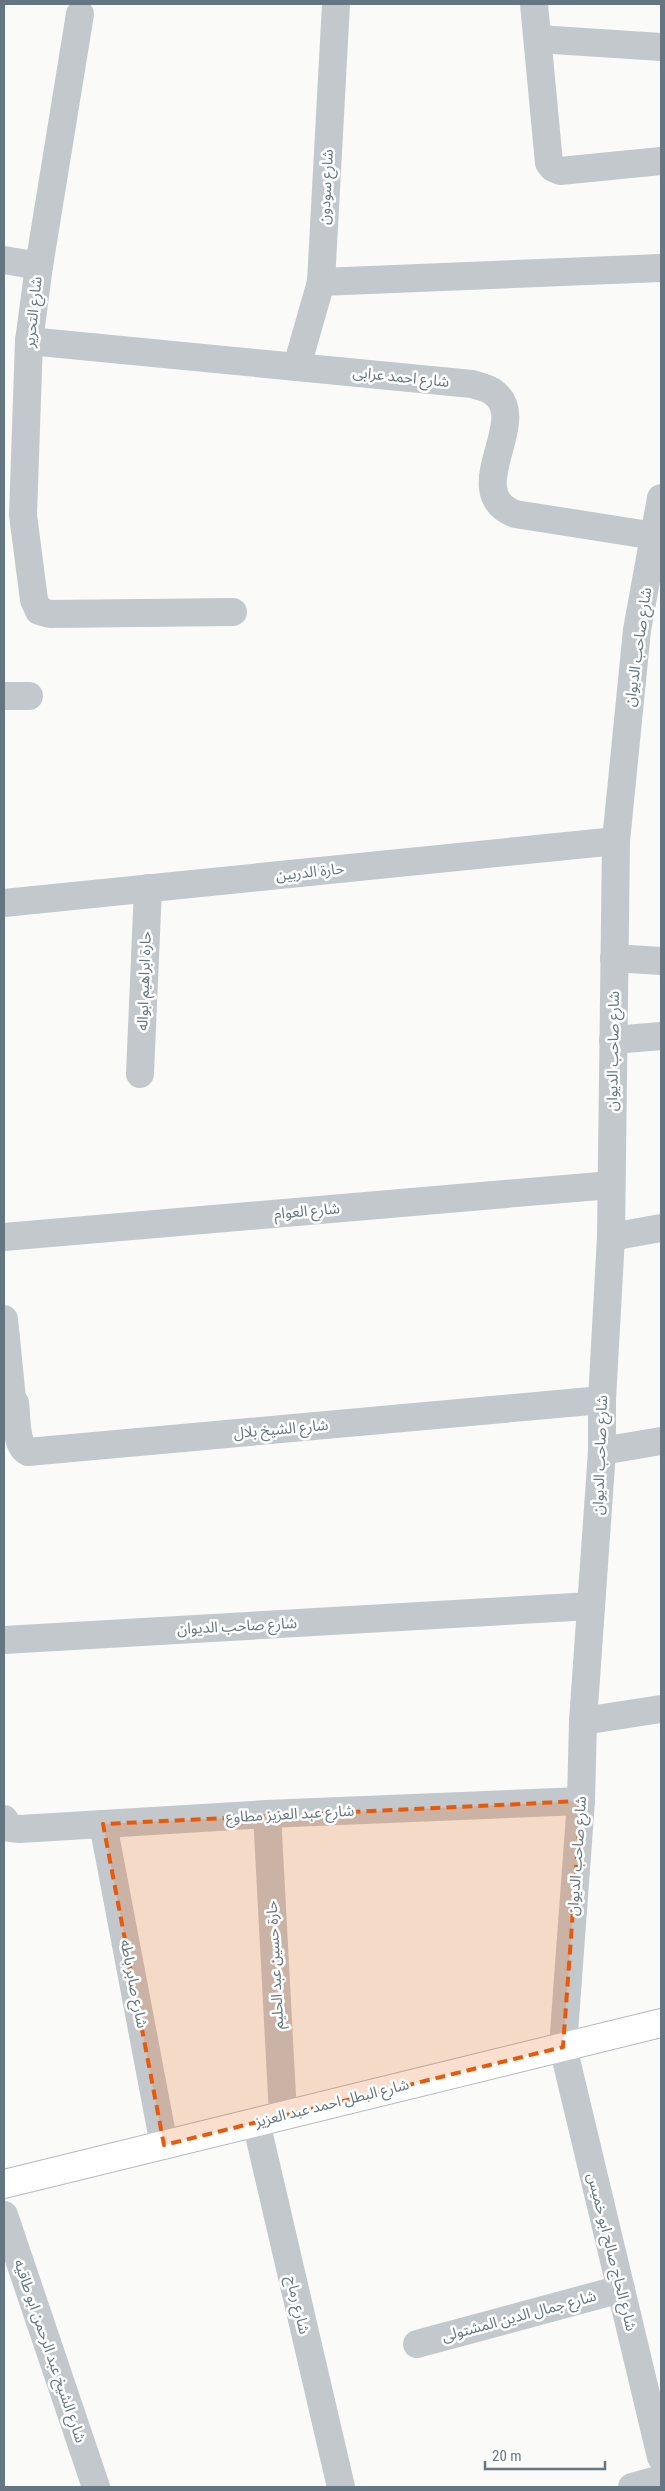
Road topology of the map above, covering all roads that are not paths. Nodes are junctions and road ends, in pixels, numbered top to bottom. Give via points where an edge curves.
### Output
1 (336, 4) edge
2 (534, 4) edge
3 (80, 14) dead end
4 (538, 39) junction
5 (661, 48) edge
6 (661, 161) edge
7 (4, 260) edge
8 (39, 266) junction
9 (661, 268) edge
10 (321, 282) junction
11 (29, 341) junction
12 (297, 366) junction
13 (661, 498) edge
14 (13, 515) edge
15 (655, 536) junction
16 (233, 612) dead end
17 (616, 841) junction
18 (148, 888) junction
19 (4, 903) edge
20 (614, 958) junction
21 (661, 961) edge
22 (661, 1036) edge
23 (613, 1040) junction
24 (140, 1074) dead end
25 (611, 1186) junction
26 (661, 1228) edge
27 (4, 1237) edge
28 (611, 1237) junction
29 (4, 1319) edge
30 (8, 1397) edge
31 (602, 1400) junction
32 (661, 1441) edge
33 (602, 1451) junction
34 (591, 1606) junction
35 (4, 1640) edge
36 (661, 1709) edge
37 (583, 1721) junction
38 (581, 1801) junction
39 (267, 1814) junction
40 (4, 1819) edge
41 (103, 1824) junction
42 (661, 2023) edge
43 (563, 2047) junction
44 (283, 2115) junction
45 (256, 2122) junction
46 (164, 2144) junction
47 (4, 2184) edge
48 (4, 2215) edge
49 (621, 2289) junction
50 (417, 2344) dead end
51 (661, 2457) edge
52 (661, 2479) edge
53 (96, 2487) edge
54 (341, 2487) edge
55 (632, 2487) edge

1 - 10 street, شارع سودون
2 - 4 street
3 - 8 street, شارع التحرير
4 - 5 street
4 - 6 street via 549,163 553,168 560,171
7 - 8 street
8 - 11 street, شارع التحرير
9 - 10 street
10 - 12 street, شارع سودون
11 - 12 street, شارع احمد عرابى
11 - 14 street, شارع التحرير
12 - 15 street, شارع احمد عرابى via 472,384 493,392 503,402 506,419 493,479 494,493 502,509 515,514
13 - 15 street, شارع صاحب الديوان
14 - 16 street, شارع التحرير via 39,611 50,614
15 - 17 street, شارع صاحب الديوان via 637,630
17 - 18 street, حارة الدربين
17 - 20 street, شارع صاحب الديوان
18 - 19 street, حارة الدربين
18 - 24 street, حارة ابراهيم ابواله
20 - 21 street
20 - 23 street, شارع صاحب الديوان
22 - 23 street
23 - 25 street, شارع صاحب الديوان
25 - 27 street, شارع العوام
25 - 28 street, شارع صاحب الديوان
26 - 28 street
28 - 31 street, شارع صاحب الديوان
29 - 30 street
30 - 31 street, شارع الشيخ بلال via 15,1403 20,1444 28,1452
31 - 33 street, شارع صاحب الديوان
32 - 33 street
33 - 34 street, شارع صاحب الديوان
34 - 35 street, شارع صاحب الديوان
34 - 37 street, شارع صاحب الديوان
36 - 37 street
37 - 38 street, شارع صاحب الديوان
38 - 39 street, شارع عبد العزيز مطاوع
38 - 43 street, شارع صاحب الديوان
39 - 41 street, شارع عبد العزيز مطاوع
39 - 44 street, حارة حسين عبد الحليم
40 - 41 street, شارع عبد العزيز مطاوع via 10,1828 20,1829
41 - 46 street, شارع صابر باطه
42 - 43 main road, شارع البطل احمد عبد العزيز
43 - 44 main road, شارع البطل احمد عبد العزيز
43 - 49 street, شارع الحاج صالح ابو خميس
44 - 45 main road, شارع البطل احمد عبد العزيز
45 - 46 main road, شارع البطل احمد عبد العزيز
45 - 54 street, شارع رماح
46 - 47 main road, شارع البطل احمد عبد العزيز
48 - 53 street, شارع الشيخ عبد الرحمن ابو طاقيه
49 - 50 street, شارع جمال الدين المشتولى
49 - 51 street, شارع الحاج صالح ابو خميس
52 - 55 street

